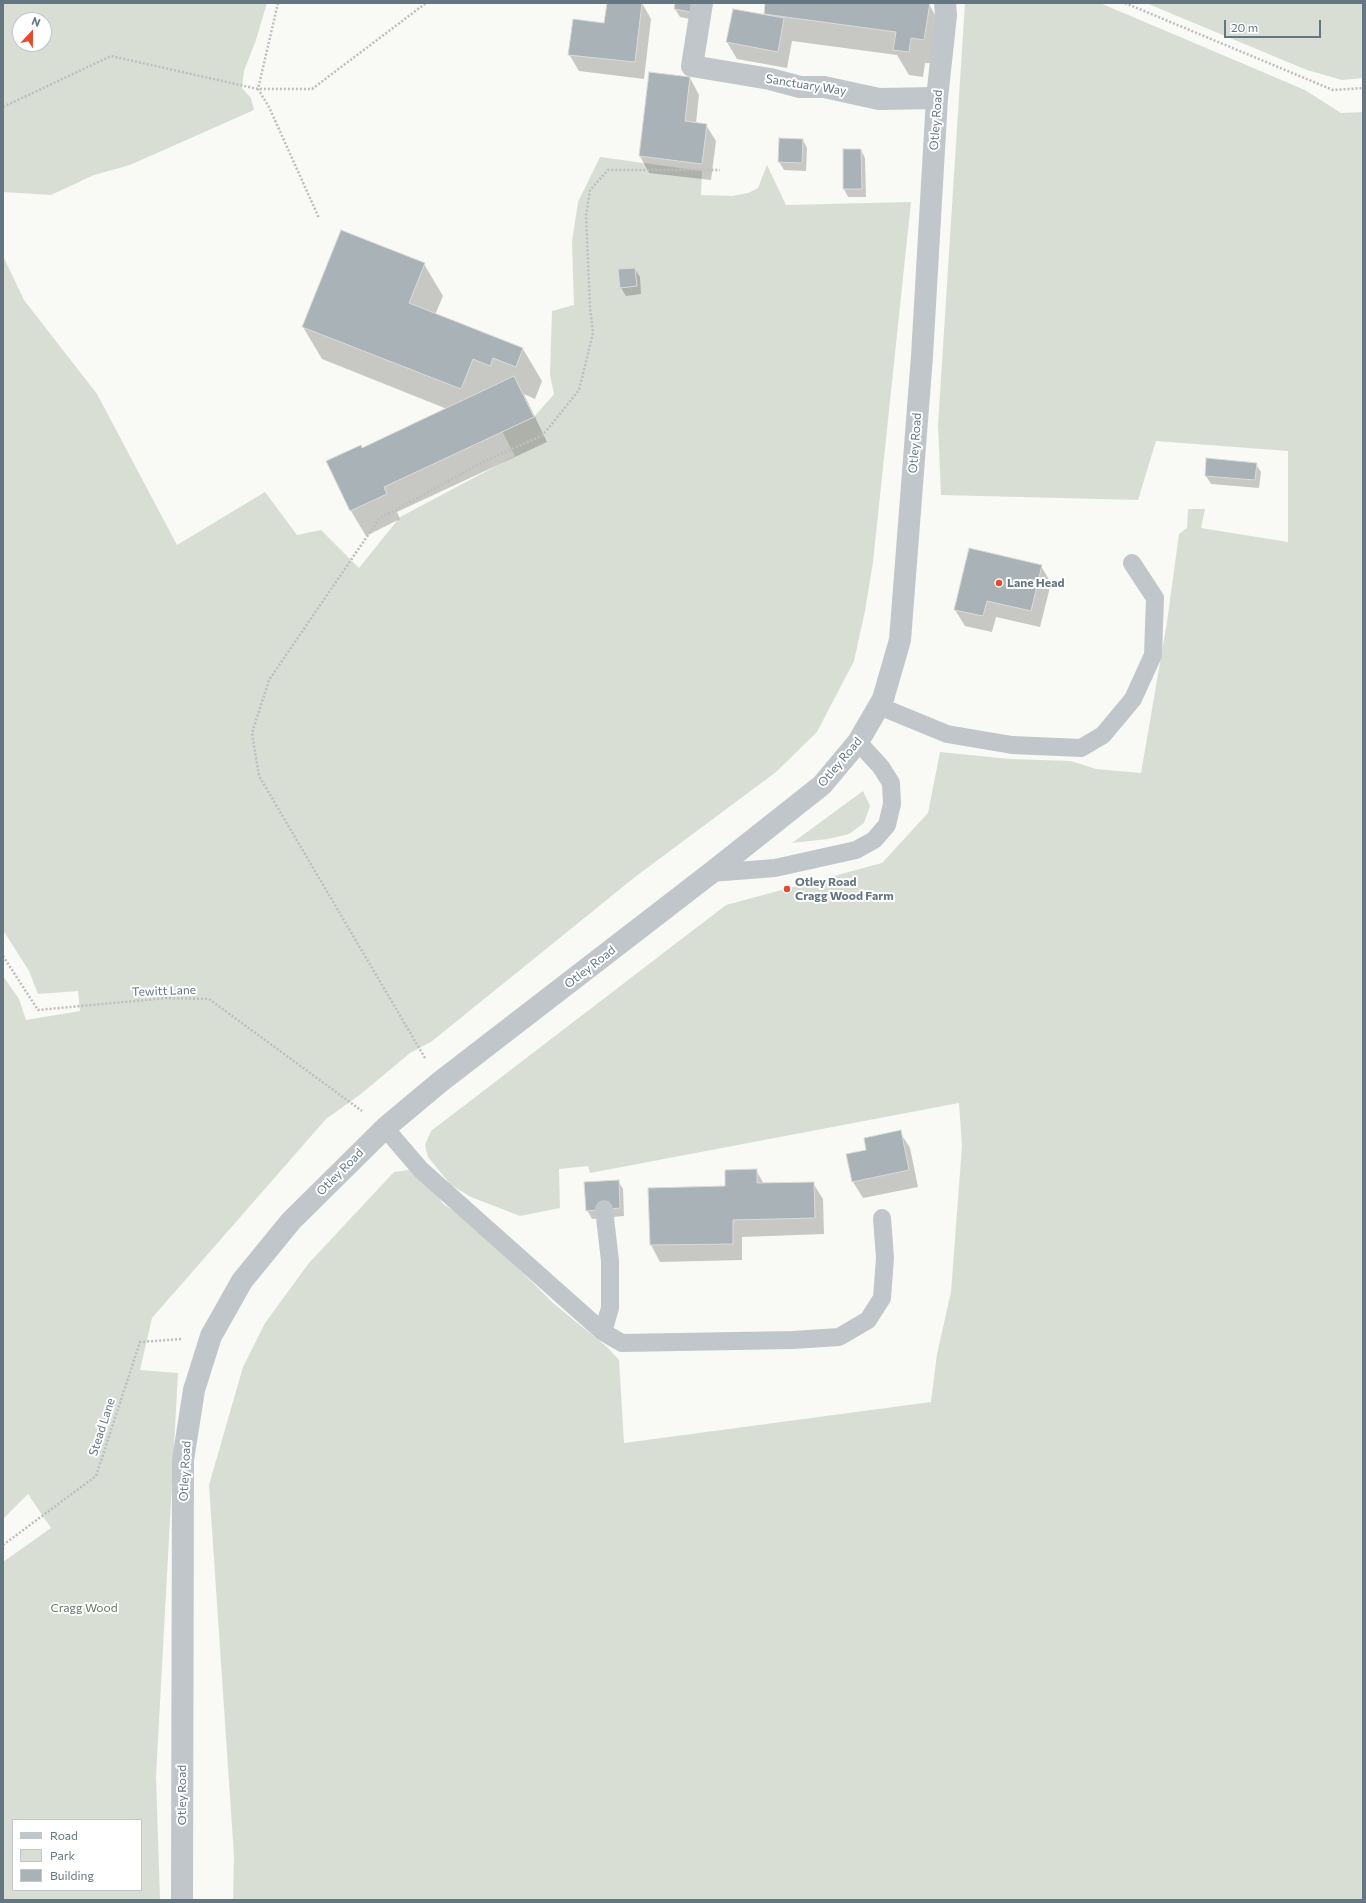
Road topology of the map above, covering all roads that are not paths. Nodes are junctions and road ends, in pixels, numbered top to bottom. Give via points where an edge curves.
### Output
1 (702, 3) edge
2 (945, 3) edge
3 (937, 98) junction
4 (1132, 563) dead end
5 (879, 706) junction
6 (858, 742) junction
7 (711, 873) junction
8 (385, 1128) junction
9 (604, 1209) dead end
10 (882, 1218) dead end
11 (603, 1332) junction
12 (182, 1900) edge

1 - 3 street, Sanctuary Way via 692,66 770,79 800,87 824,87 879,99
2 - 3 street, Otley Road via 946,15
3 - 5 street, Otley Road via 922,356 900,640
4 - 5 lane via 1155,598 1153,655 1133,700 1103,735 1081,748 1012,745 947,734
5 - 6 street, Otley Road
6 - 7 street, Otley Road via 822,785
6 - 7 lane via 881,767 891,784 892,804 887,825 874,840 856,850 775,868
7 - 8 street, Otley Road via 440,1082
8 - 11 lane via 421,1170
8 - 12 street, Otley Road via 290,1221 242,1281 211,1336 194,1390 183,1460
9 - 11 lane via 610,1261 610,1308
10 - 11 lane via 885,1258 882,1298 868,1320 839,1337 622,1343

